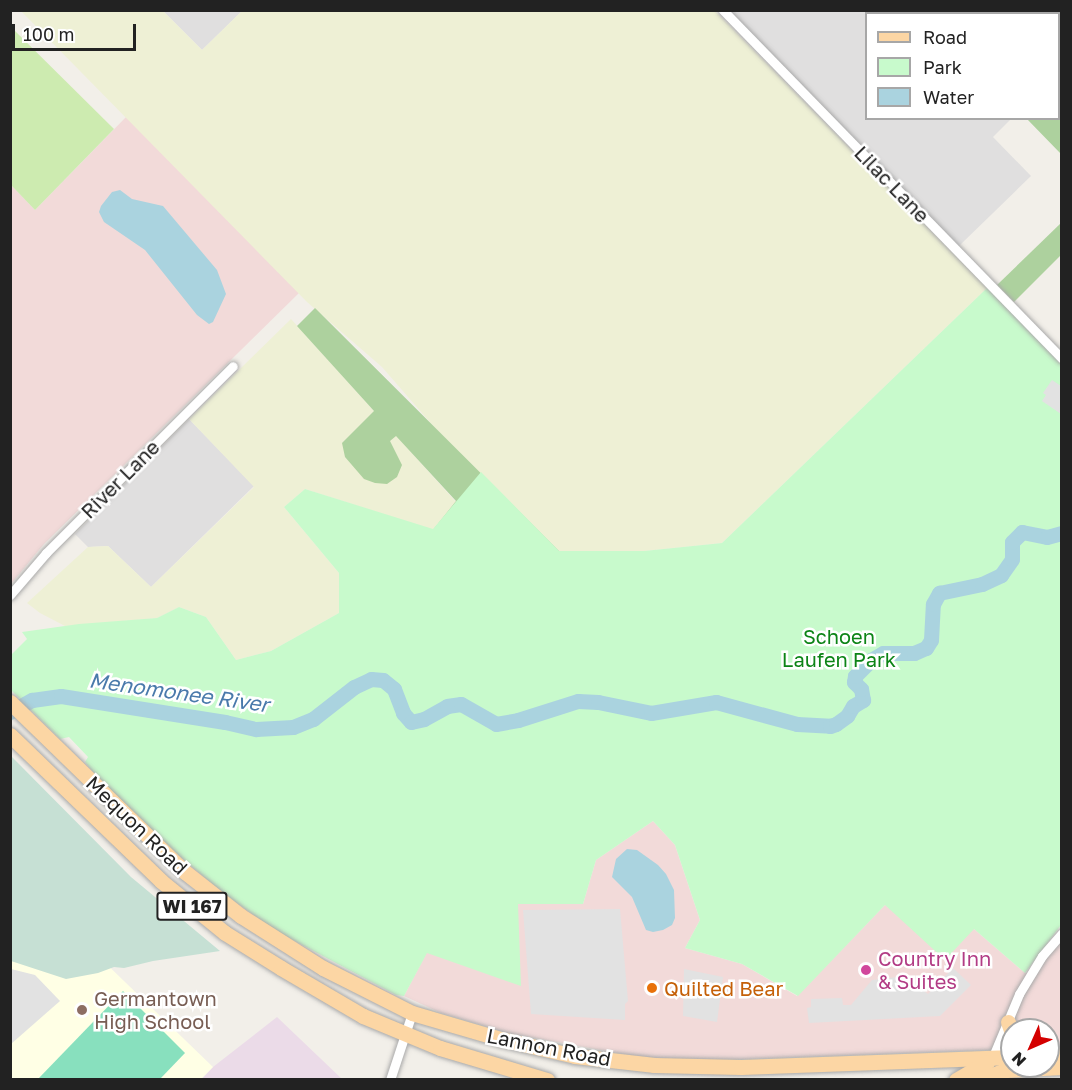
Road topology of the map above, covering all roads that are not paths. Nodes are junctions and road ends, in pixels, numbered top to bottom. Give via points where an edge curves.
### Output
1 (723, 10) edge
2 (1062, 358) edge
3 (233, 366) dead end
4 (10, 595) edge
5 (10, 702) edge
6 (10, 735) edge
7 (1062, 933) edge
8 (412, 1013) junction
9 (1013, 1018) edge
10 (406, 1034) junction
11 (1000, 1046) edge
12 (1000, 1057) edge
13 (993, 1058) junction
14 (1062, 1067) edge
15 (978, 1079) edge
16 (390, 1080) edge
17 (548, 1080) edge
18 (956, 1080) edge

1 - 2 street, Lilac Lane
3 - 4 street, River Lane via 46,553
5 - 8 main road, Mequon Road / WI 167 via 185,872 241,916 322,968
6 - 10 main road, Mequon Road / WI 167 via 161,881 225,933 363,1016
7 - 9 street via 1041,956 1019,994
8 - 10 street
8 - 13 main road, Lannon Road / WI 167 via 575,1056 654,1065 741,1067
10 - 16 street
10 - 17 main road, Lannon Road / WI 167
11 - 13 street
12 - 13 main road, Lannon Road / WI 167
13 - 15 street
13 - 18 main road
14 - 15 main road via 1006,1070

